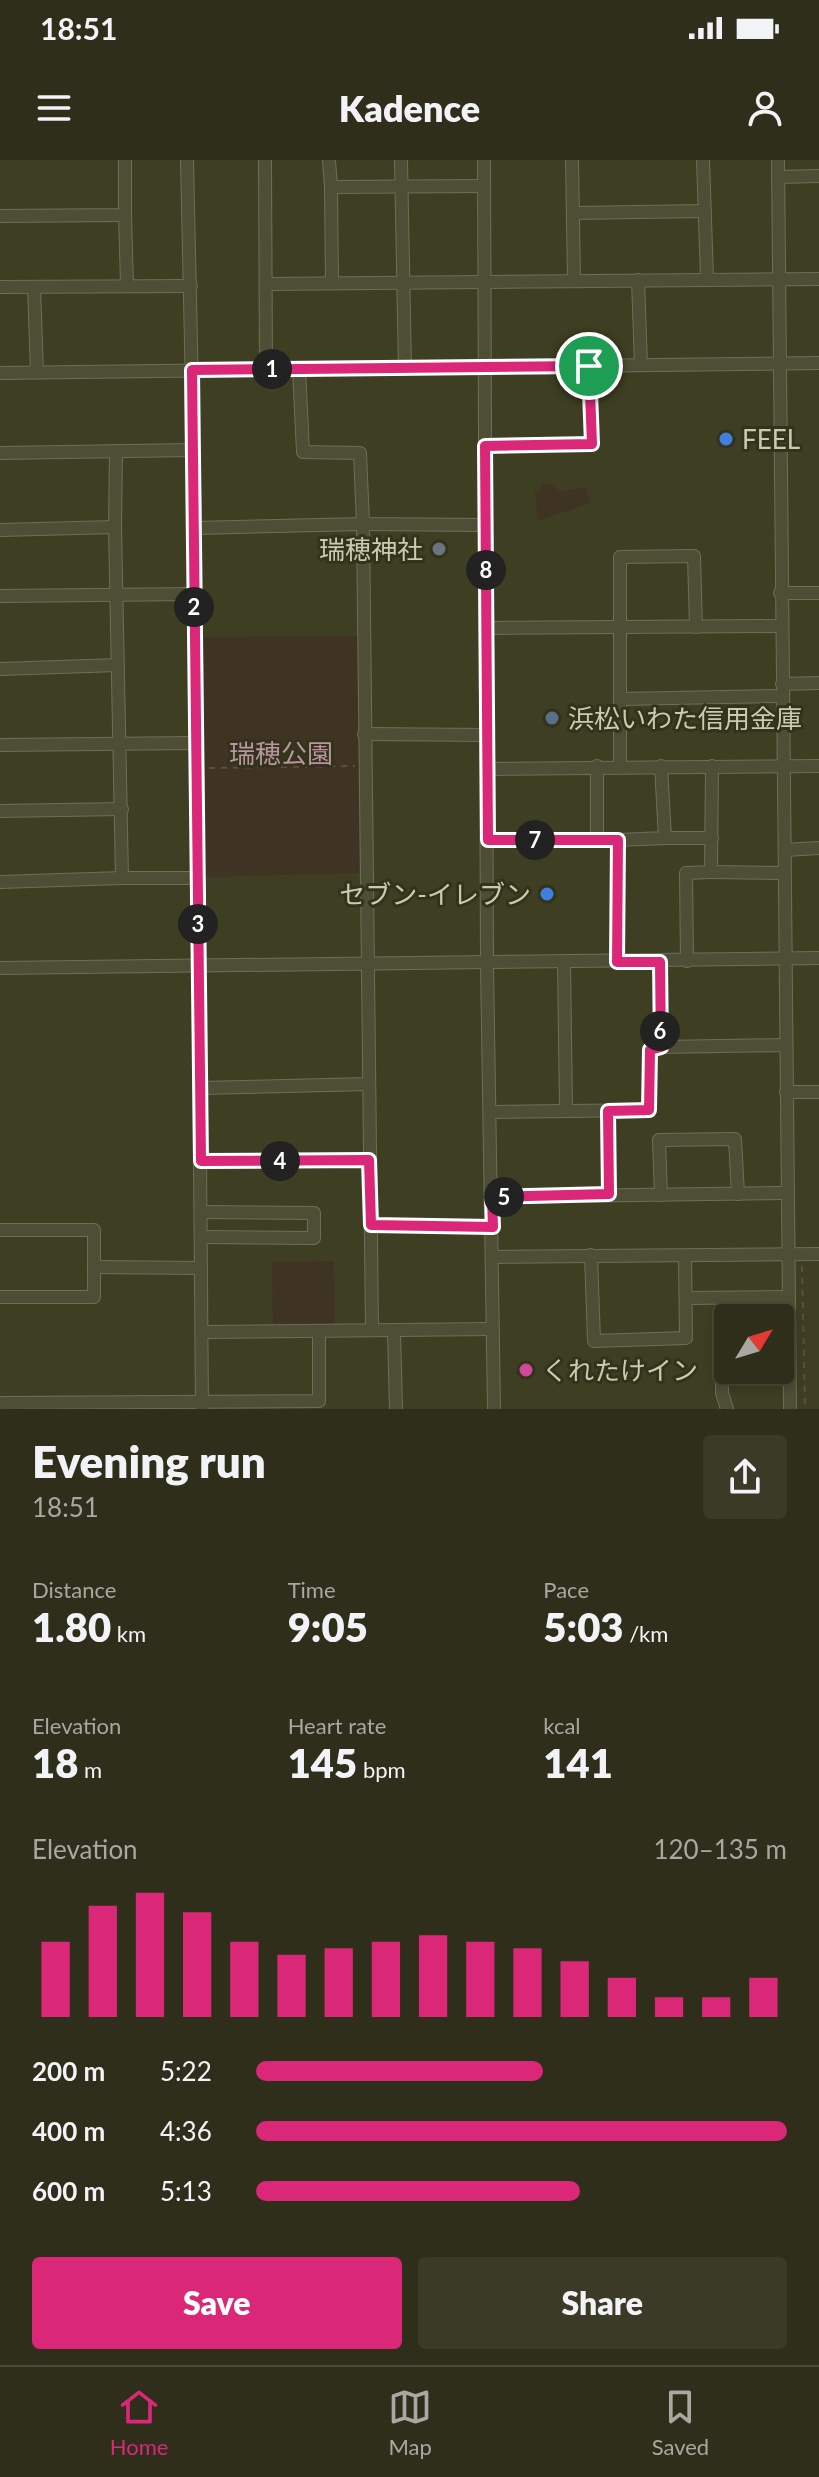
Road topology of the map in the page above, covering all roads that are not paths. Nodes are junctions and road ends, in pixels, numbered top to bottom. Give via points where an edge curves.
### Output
1 (125, 160) edge
2 (187, 160) edge
3 (265, 160) edge
4 (329, 160) edge
5 (401, 160) edge
6 (484, 160) edge
7 (572, 160) edge
8 (703, 160) edge
9 (778, 160) edge
10 (819, 176) edge
11 (778, 177) junction
12 (484, 186) junction
13 (331, 187) junction
14 (402, 188) junction
15 (705, 211) junction
16 (573, 213) junction
17 (125, 215) junction
18 (0, 216) edge
19 (707, 278) junction
20 (819, 279) edge
21 (574, 280) junction
22 (638, 280) junction
23 (780, 280) junction
24 (332, 282) junction
25 (484, 282) junction
26 (266, 284) junction
27 (403, 284) junction
28 (127, 285) junction
29 (191, 286) junction
30 (0, 287) edge
31 (34, 287) junction
32 (781, 363) junction
33 (819, 363) edge
34 (641, 365) junction
35 (589, 366) junction
36 (484, 367) junction
37 (266, 369) junction
38 (299, 369) junction
39 (405, 369) junction
40 (192, 370) junction
41 (37, 372) junction
42 (0, 373) edge
43 (485, 446) junction
44 (193, 450) junction
45 (116, 451) junction
46 (0, 453) edge
47 (363, 524) junction
48 (485, 525) junction
49 (115, 527) junction
50 (195, 528) junction
51 (0, 530) edge
52 (116, 593) junction
53 (780, 593) junction
54 (819, 593) edge
55 (194, 594) junction
56 (0, 596) edge
57 (620, 626) junction
58 (781, 626) junction
59 (696, 627) junction
60 (487, 628) junction
61 (118, 665) junction
62 (0, 669) edge
63 (819, 683) edge
64 (782, 690) junction
65 (620, 699) junction
66 (364, 734) junction
67 (488, 735) junction
68 (121, 743) junction
69 (196, 743) junction
70 (0, 745) edge
71 (597, 766) junction
72 (620, 766) junction
73 (661, 766) junction
74 (712, 766) junction
75 (785, 766) junction
76 (819, 766) edge
77 (489, 769) junction
78 (122, 809) junction
79 (0, 811) edge
80 (665, 838) junction
81 (712, 838) junction
82 (488, 840) junction
83 (597, 840) junction
84 (618, 840) junction
85 (819, 848) edge
86 (785, 850) junction
87 (711, 872) junction
88 (784, 873) junction
89 (122, 878) junction
90 (198, 878) junction
91 (0, 882) edge
92 (819, 958) edge
93 (785, 959) junction
94 (687, 961) junction
95 (564, 962) junction
96 (617, 962) junction
97 (660, 962) junction
98 (365, 963) junction
99 (487, 964) junction
100 (198, 966) junction
101 (0, 968) edge
102 (786, 1045) junction
103 (661, 1047) junction
104 (369, 1084) junction
105 (199, 1088) junction
106 (786, 1092) junction
107 (819, 1092) edge
108 (566, 1110) junction
109 (608, 1111) junction
110 (492, 1112) junction
111 (369, 1160) junction
112 (201, 1161) junction
113 (788, 1193) junction
114 (609, 1194) junction
115 (738, 1194) junction
116 (661, 1195) junction
117 (492, 1197) junction
118 (201, 1212) junction
119 (371, 1225) junction
120 (493, 1227) junction
121 (0, 1230) edge
122 (202, 1237) junction
123 (795, 1254) junction
124 (819, 1254) edge
125 (591, 1255) junction
126 (685, 1256) junction
127 (493, 1257) junction
128 (94, 1267) junction
129 (201, 1268) junction
130 (0, 1297) edge
131 (789, 1297) junction
132 (687, 1298) junction
133 (788, 1304) edge
134 (493, 1329) junction
135 (372, 1330) junction
136 (202, 1332) junction
137 (319, 1332) junction
138 (394, 1332) junction
139 (722, 1384) edge
140 (788, 1384) edge
141 (5, 1405) edge
142 (306, 1405) edge
143 (202, 1406) edge
144 (396, 1409) edge
145 (494, 1409) edge
146 (726, 1409) edge
147 (790, 1409) edge

1 - 17 street
2 - 29 street
3 - 26 street
4 - 13 street
5 - 14 street
6 - 12 street
7 - 16 street
8 - 15 street
9 - 11 street
10 - 11 street
11 - 23 street
12 - 14 street
12 - 25 street
13 - 14 street
13 - 24 street
14 - 27 street
15 - 16 street
15 - 19 street
16 - 21 street
17 - 18 street
17 - 28 street
19 - 22 street
19 - 23 street
20 - 23 street
21 - 22 street
21 - 25 street
22 - 34 street
23 - 32 street
24 - 26 street
24 - 27 street
25 - 27 street
25 - 36 street
26 - 37 street
27 - 39 street
28 - 29 street
28 - 31 street
29 - 40 street
30 - 31 street
31 - 41 street
32 - 33 street
32 - 34 street
32 - 53 street
34 - 35 street
35 - 36 street
35 - 43 street via 592,444
36 - 39 street
36 - 43 street
37 - 38 street
37 - 40 street
38 - 39 street
38 - 47 street via 303,452 360,453
40 - 41 street
40 - 44 street
41 - 42 street
43 - 48 street
44 - 45 street
44 - 50 street
45 - 46 street
45 - 49 street
47 - 48 street
47 - 50 street
47 - 66 street
48 - 60 street
49 - 51 street
49 - 52 street
50 - 55 street
52 - 55 street
52 - 56 street
52 - 61 street
53 - 54 street
53 - 58 street
55 - 69 street
57 - 59 street
57 - 59 street via 620,557 694,556
57 - 60 street
57 - 65 street
58 - 59 street
58 - 64 street
60 - 67 street
61 - 62 street
61 - 68 street
63 - 64 street
64 - 65 street
64 - 75 street
65 - 72 street
66 - 67 street
66 - 98 street
67 - 77 street
68 - 69 street
68 - 70 street
68 - 78 street
69 - 90 street
71 - 72 street
71 - 77 street
71 - 83 street
72 - 73 street
73 - 74 street
73 - 80 street
74 - 75 street
74 - 81 street
75 - 76 street
75 - 86 street
77 - 82 street
78 - 79 street
78 - 89 street
80 - 81 street
80 - 84 street
81 - 87 street
82 - 83 street
82 - 99 street
83 - 84 street
84 - 96 street
85 - 86 street
86 - 88 street
87 - 88 street
87 - 94 street via 686,873
88 - 93 street
89 - 90 street
89 - 91 street
90 - 100 street
92 - 93 street
93 - 94 street
93 - 102 street
94 - 97 street
95 - 96 street
95 - 99 street
95 - 108 street
96 - 97 street
97 - 103 street
98 - 99 street
98 - 100 street
98 - 104 street
99 - 110 street
100 - 101 street
100 - 105 street
102 - 103 street
102 - 106 street
103 - 109 street via 650,1050 649,1110
104 - 105 street
104 - 111 street
105 - 112 street
106 - 107 street
106 - 113 street
108 - 109 street
108 - 110 street
109 - 114 street
110 - 117 street
111 - 112 street
111 - 119 street
112 - 118 street
113 - 115 street
113 - 123 street
114 - 116 street
114 - 117 street
115 - 116 street
115 - 116 street via 735,1139 659,1140
117 - 120 street
118 - 122 street
118 - 122 street via 314,1213 314,1238
119 - 120 street
119 - 135 street
120 - 127 street
121 - 128 street via 94,1230
122 - 129 street
123 - 124 street
123 - 126 street
123 - 131 street
125 - 126 street
125 - 127 street
125 - 132 street via 594,1341 686,1338
126 - 132 street
127 - 134 street
128 - 129 street
128 - 130 street via 94,1297
129 - 136 street
131 - 132 street
131 - 133 street
134 - 138 street
134 - 145 street
135 - 137 street
135 - 138 street
136 - 137 street
136 - 143 street
137 - 142 street via 319,1401
138 - 144 street
139 - 146 street
140 - 147 street
141 - 143 street
142 - 143 street

